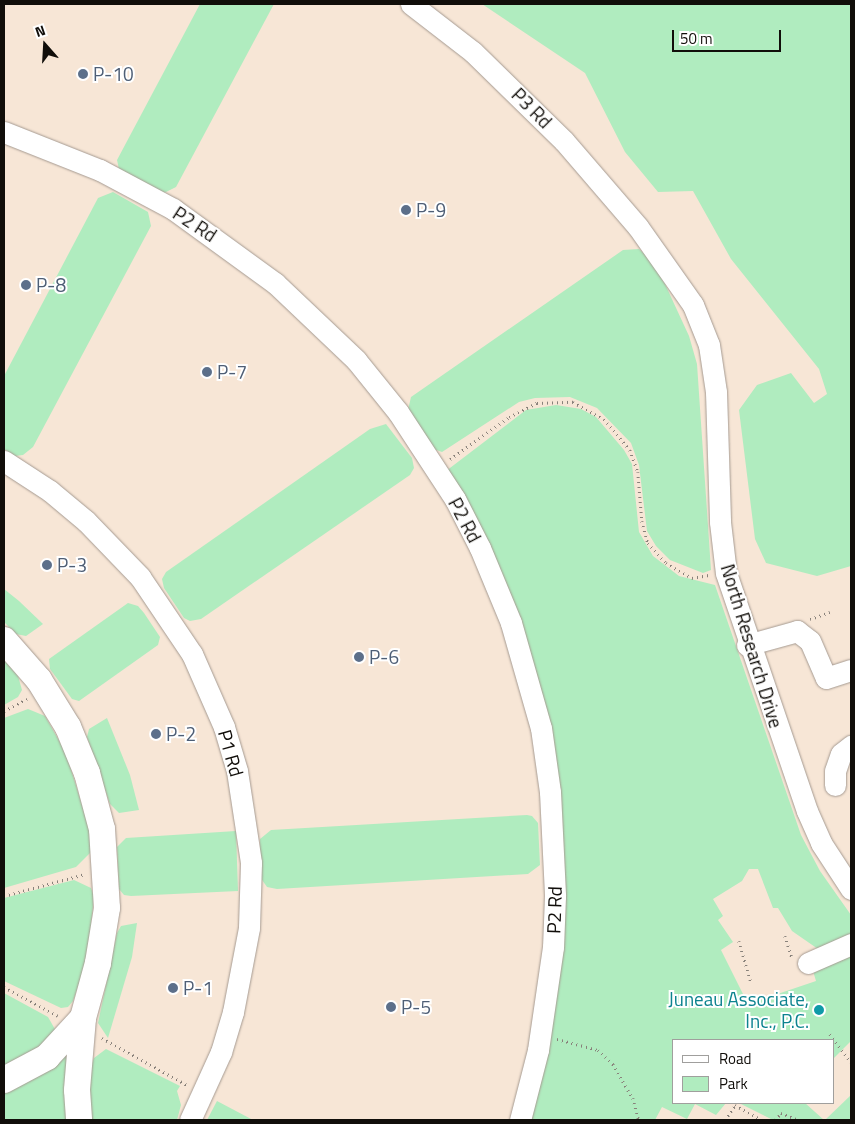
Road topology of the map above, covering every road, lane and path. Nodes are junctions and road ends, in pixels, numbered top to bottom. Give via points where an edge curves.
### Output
1 (411, 4) edge
2 (4, 132) edge
3 (638, 227) joint
4 (4, 461) edge
5 (436, 468) junction
6 (726, 573) junction
7 (4, 640) edge
8 (748, 645) junction
9 (851, 670) edge
10 (33, 696) dead end
11 (4, 711) edge
12 (851, 746) edge
13 (835, 785) dead end
14 (94, 872) dead end
15 (851, 889) edge
16 (4, 896) edge
17 (785, 936) dead end
18 (739, 941) dead end
19 (851, 944) edge
20 (800, 962) joint
21 (751, 982) dead end
22 (4, 987) edge
23 (81, 1024) junction
24 (830, 1034) dead end
25 (550, 1037) dead end
26 (834, 1039) edge
27 (835, 1041) edge
28 (851, 1062) edge
29 (4, 1080) edge
30 (194, 1089) dead end
31 (79, 1120) edge
32 (190, 1120) edge
33 (520, 1120) edge
34 (639, 1120) edge
35 (725, 1120) edge
36 (762, 1120) edge
37 (775, 1120) edge
38 (798, 1120) edge

1 - 3 street, P3 Rd via 510,86 564,141
2 - 5 street, P2 Rd via 114,177 173,209 240,255 319,323 356,360 395,408
3 - 6 street, North Research Drive via 693,305 710,345 716,392 720,522
4 - 32 street, P1 Rd via 50,491 86,520 140,577 192,654 212,695 237,771 251,863 247,936 233,1012 221,1052
5 - 6 path via 509,417 537,403 573,402 604,419 630,450 638,472 642,521 648,543 666,563 692,578
5 - 33 street, P2 Rd via 480,548 511,623 541,728 550,792 556,896 553,947 538,1050
6 - 8 street, North Research Drive
7 - 23 main road via 38,680 68,727 87,773 102,829 107,908 98,963
8 - 9 street via 797,631 810,641 826,678
8 - 15 street, North Research Drive via 807,811 821,844
10 - 11 path
12 - 13 street via 841,754 835,771
14 - 16 path
17 - 20 path
18 - 21 path
19 - 20 street
22 - 23 path
23 - 29 main road via 48,1057
23 - 30 path
23 - 31 main road
24 - 26 path
25 - 34 path via 598,1050 613,1064 630,1090
27 - 28 path
35 - 36 path via 735,1105
37 - 38 path via 781,1114

